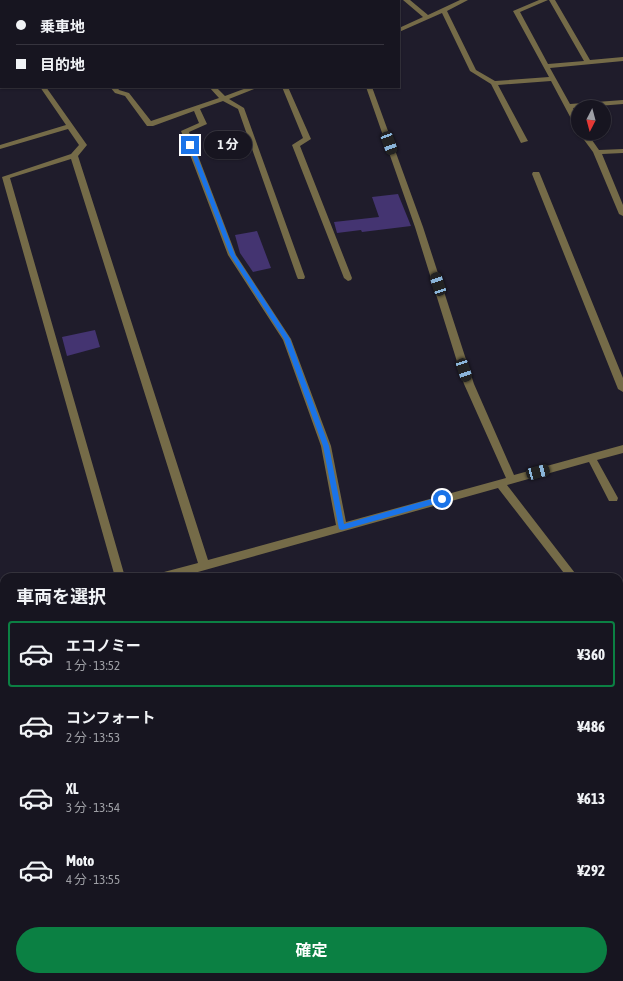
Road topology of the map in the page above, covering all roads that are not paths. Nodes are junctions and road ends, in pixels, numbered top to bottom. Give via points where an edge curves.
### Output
1 (406, 0) edge
2 (465, 0) edge
3 (545, 0) edge
4 (552, 0) edge
5 (444, 10) junction
6 (427, 17) junction
7 (400, 30) edge
8 (623, 59) edge
9 (588, 62) junction
10 (546, 66) junction
11 (554, 79) junction
12 (494, 83) junction
13 (44, 88) edge
14 (114, 88) edge
15 (213, 88) edge
16 (253, 88) edge
17 (285, 88) edge
18 (369, 88) edge
19 (224, 99) junction
20 (623, 102) edge
21 (567, 106) junction
22 (197, 109) junction
23 (571, 113) edge
24 (70, 126) junction
25 (589, 140) edge
26 (524, 141) dead end
27 (0, 147) edge
28 (623, 151) edge
29 (597, 152) junction
30 (74, 156) junction
31 (536, 174) dead end
32 (623, 214) edge
33 (301, 277) dead end
34 (348, 278) dead end
35 (623, 388) edge
36 (623, 449) edge
37 (591, 458) junction
38 (511, 479) junction
39 (500, 483) junction
40 (613, 498) dead end
41 (342, 527) junction
42 (204, 565) junction
43 (119, 573) edge
44 (177, 573) edge
45 (570, 573) edge

1 - 6 street
2 - 5 street
3 - 10 street via 516,11
4 - 9 street
5 - 6 street
5 - 12 street via 473,71
6 - 7 street
8 - 9 street
9 - 10 street
10 - 11 street
11 - 12 street
11 - 21 street
12 - 26 street
13 - 24 street
14 - 22 street via 117,92 127,94 150,124
15 - 19 street
16 - 19 street
17 - 34 street via 307,139 296,145
18 - 38 street via 419,227 469,384
19 - 22 street
19 - 33 street via 240,108
20 - 21 street
21 - 23 street
22 - 41 street via 204,124 185,131 232,255 287,339 326,446
24 - 27 street
24 - 30 street via 83,145
25 - 29 street
28 - 29 street
29 - 32 street
30 - 42 street
30 - 43 street via 6,177
31 - 35 street
36 - 37 street
37 - 38 street
37 - 40 street
38 - 39 street
39 - 41 street
39 - 45 street
41 - 42 street
42 - 44 street

